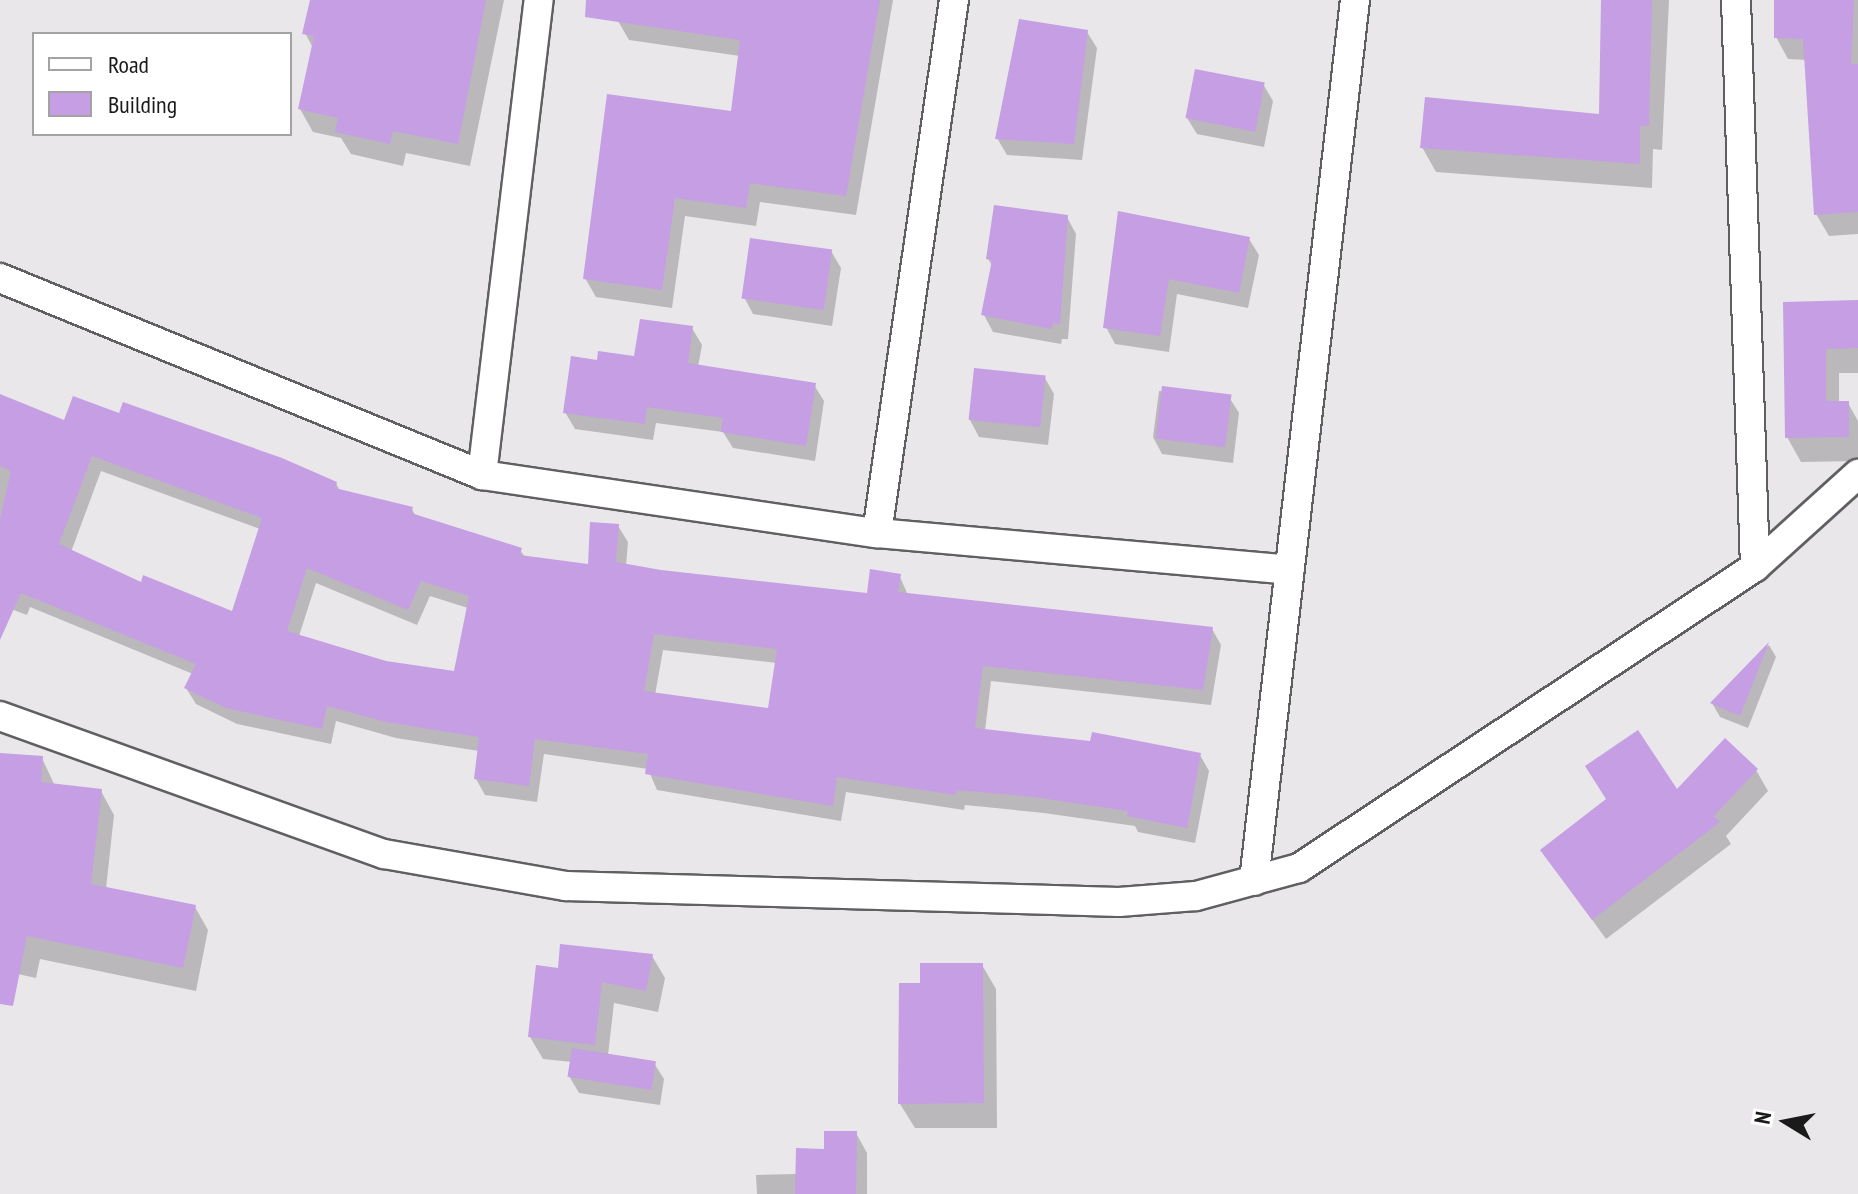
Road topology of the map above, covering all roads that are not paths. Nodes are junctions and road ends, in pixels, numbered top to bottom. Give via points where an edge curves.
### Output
1 (539, 0) edge
2 (954, 0) edge
3 (1355, 0) edge
4 (1736, 0) edge
5 (0, 278) edge
6 (1858, 474) edge
7 (482, 475) junction
8 (877, 533) junction
9 (1755, 567) junction
10 (1289, 570) junction
11 (0, 716) edge
12 (1254, 881) junction

1 - 7 street
2 - 8 street
3 - 10 street
4 - 9 street
5 - 7 street
6 - 9 street
7 - 8 street
8 - 10 street
9 - 12 street via 1299,868
10 - 12 street
11 - 12 street via 384,854 565,886 1119,902 1196,896

